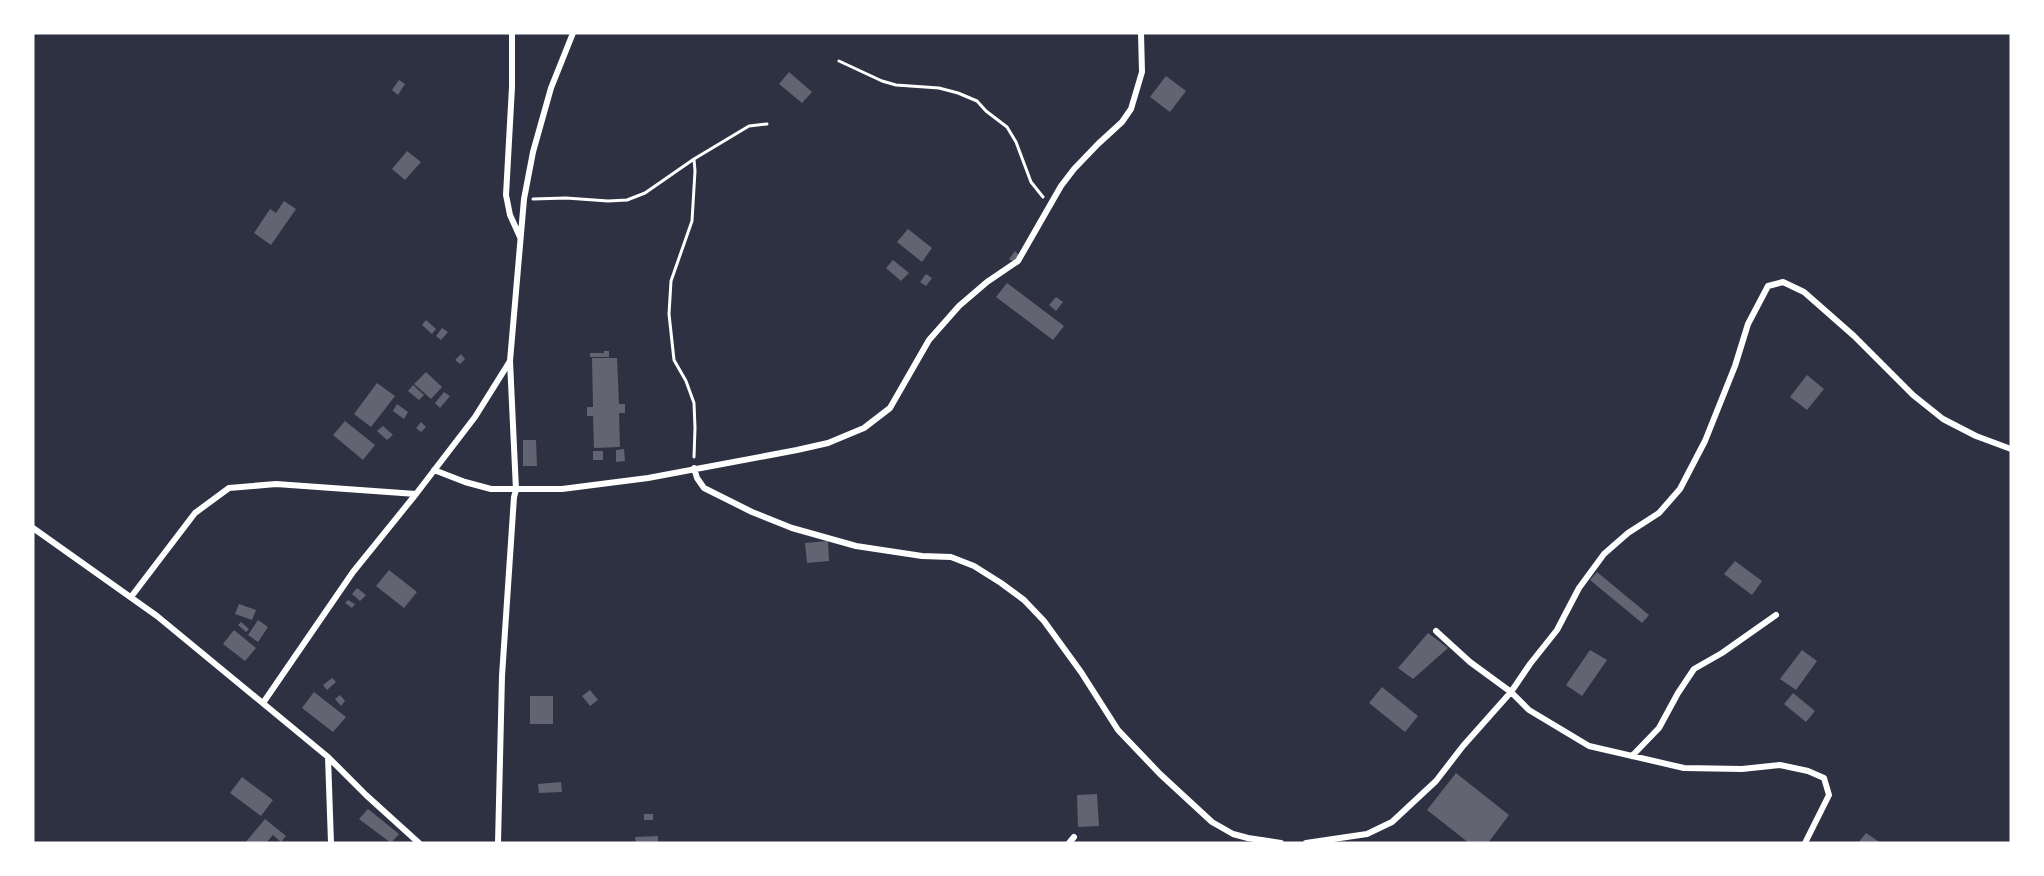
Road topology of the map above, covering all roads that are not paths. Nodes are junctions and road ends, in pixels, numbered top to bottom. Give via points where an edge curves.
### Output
1 (512, 33) edge
2 (573, 33) edge
3 (1142, 33) edge
4 (520, 237) junction
5 (510, 361) junction
6 (2011, 449) edge
7 (694, 468) junction
8 (434, 470) junction
9 (516, 490) junction
10 (416, 494) junction
11 (33, 528) edge
12 (131, 597) junction
13 (1776, 615) dead end
14 (1436, 632) dead end
15 (1511, 693) junction
16 (263, 703) junction
17 (1632, 756) junction
18 (328, 757) junction
19 (1367, 834) junction
20 (1074, 837) dead end
21 (330, 843) edge
22 (419, 843) edge
23 (498, 843) edge
24 (1069, 843) edge
25 (1281, 843) edge
26 (1306, 843) edge
27 (1366, 843) edge
28 (1805, 843) edge

1 - 4 street via 506,195
2 - 4 street via 551,88 533,152
3 - 7 street via 1142,72 1131,110 1074,169 1018,261 959,306 929,340 890,408 864,428 828,444
4 - 5 street
5 - 8 street via 475,417
5 - 9 street
6 - 15 street via 1943,419 1804,292 1783,282 1768,286 1748,324 1705,441 1680,489 1659,513 1604,554 1579,588 1557,630
7 - 9 street via 562,489
7 - 25 street via 704,488 792,528 856,546 951,557 1001,583 1044,621 1118,730 1160,774 1212,822 1233,834
8 - 9 street via 491,489
8 - 10 street
9 - 23 street via 502,676
10 - 12 street via 276,484 229,488 195,513
10 - 16 street via 353,572
11 - 12 street
12 - 16 street
13 - 17 street via 1695,669 1659,728
14 - 15 street
15 - 17 street via 1529,710 1589,746
15 - 19 street via 1436,781 1392,822
16 - 18 street
17 - 28 street via 1684,768 1780,765 1824,778 1829,795
18 - 21 street
18 - 22 street
19 - 26 street
19 - 27 street
20 - 24 street

